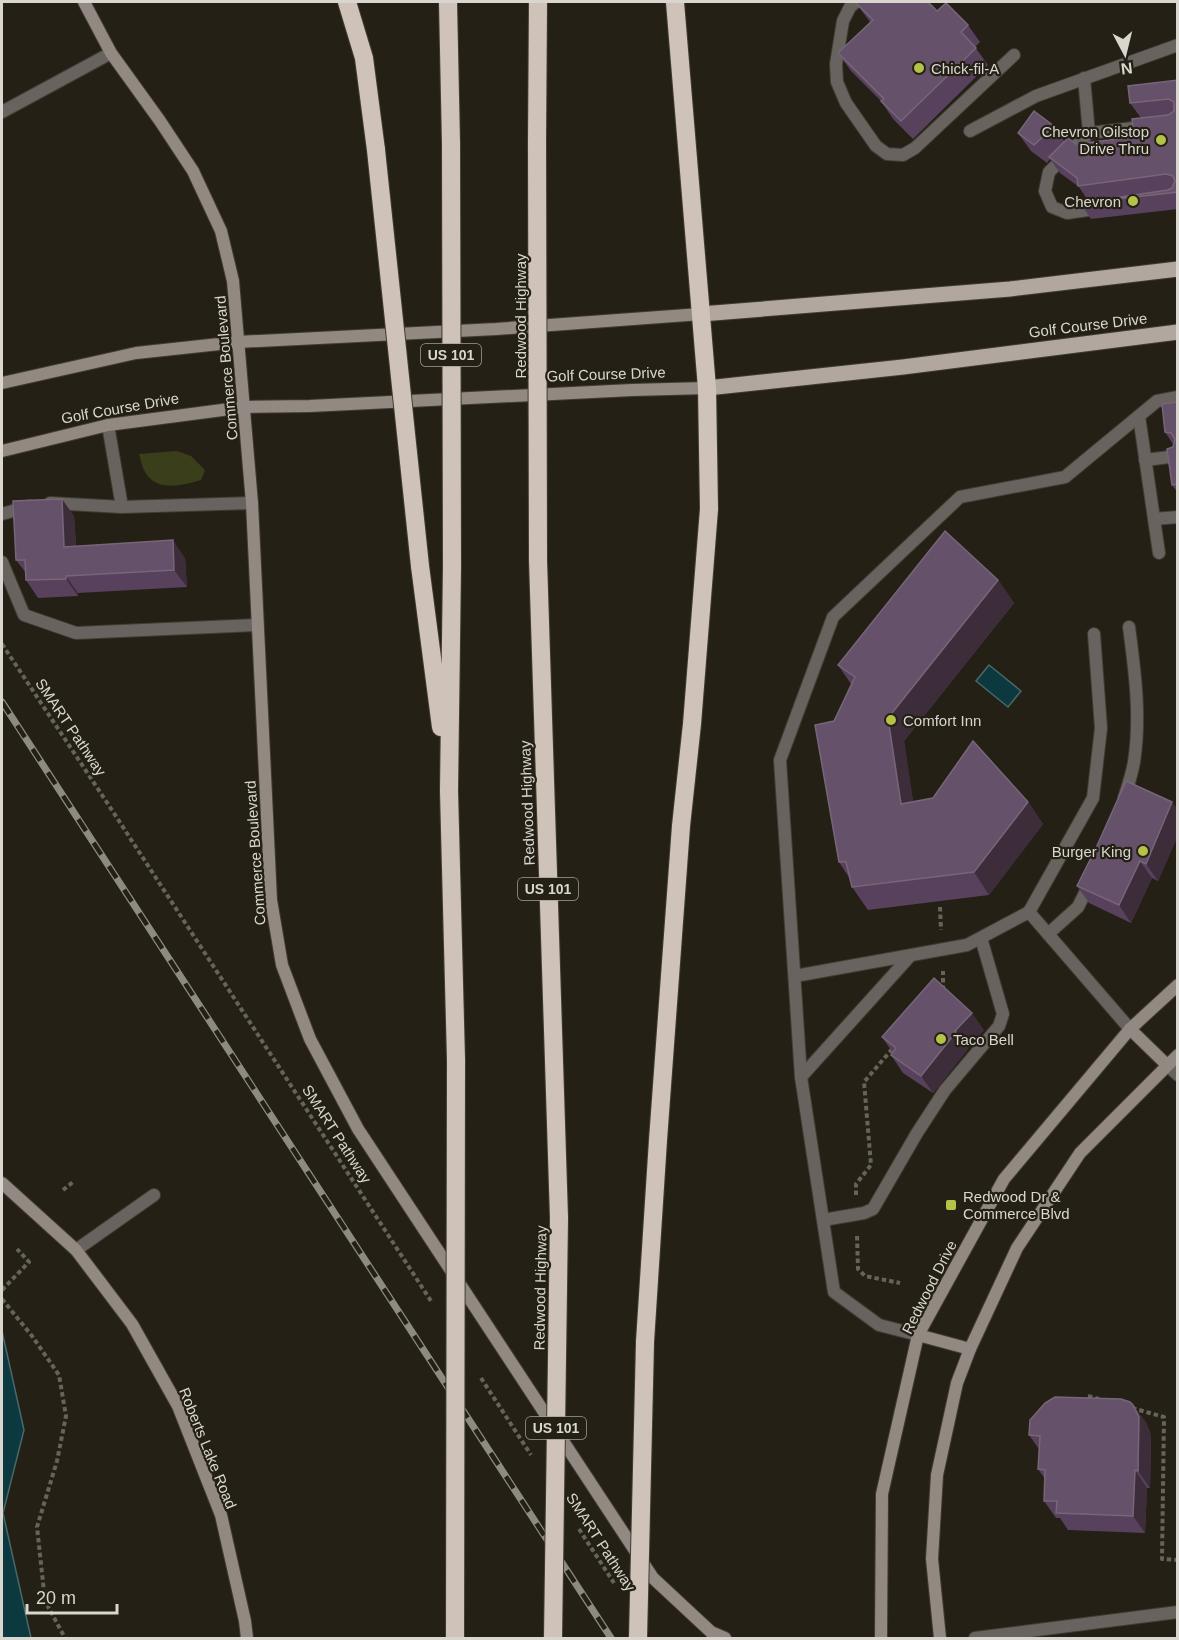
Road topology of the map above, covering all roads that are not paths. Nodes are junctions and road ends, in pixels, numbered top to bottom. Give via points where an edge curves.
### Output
1 (84, 2) edge
2 (347, 2) edge
3 (448, 2) edge
4 (538, 2) edge
5 (675, 2) edge
6 (856, 2) edge
7 (1178, 45) edge
8 (111, 53) junction
9 (1014, 55) dead end
10 (1084, 78) junction
11 (2, 112) edge
12 (1178, 123) edge
13 (970, 131) dead end
14 (1089, 133) junction
15 (1111, 207) edge
16 (1178, 268) edge
17 (701, 314) junction
18 (1178, 332) edge
19 (238, 342) junction
20 (2, 383) edge
21 (707, 388) junction
22 (1178, 397) edge
23 (244, 407) junction
24 (1139, 416) junction
25 (108, 425) junction
26 (2, 451) edge
27 (1178, 456) edge
28 (1145, 460) junction
29 (252, 503) junction
30 (122, 507) junction
31 (2, 514) edge
32 (1178, 517) edge
33 (1154, 519) junction
34 (1159, 553) dead end
35 (2, 562) edge
36 (257, 625) junction
37 (1129, 627) dead end
38 (1094, 634) dead end
39 (449, 791) junction
40 (1121, 811) edge
41 (1096, 871) edge
42 (1029, 912) junction
43 (1048, 934) junction
44 (981, 938) junction
45 (911, 955) junction
46 (795, 976) junction
47 (1178, 985) edge
48 (1130, 1029) junction
49 (1178, 1055) edge
50 (1167, 1065) junction
51 (1178, 1075) edge
52 (801, 1077) junction
53 (2, 1183) edge
54 (154, 1195) dead end
55 (823, 1220) junction
56 (76, 1251) junction
57 (918, 1335) junction
58 (970, 1349) junction
59 (1178, 1612) edge
60 (247, 1638) edge
61 (455, 1638) edge
62 (553, 1638) edge
63 (638, 1638) edge
64 (725, 1638) edge
65 (881, 1638) edge
66 (940, 1638) edge
67 (975, 1638) edge

1 - 8 street, Commerce Boulevard
2 - 39 highway, bridge via 364,58 376,150 420,566
3 - 39 highway, US 101, bridge via 452,566
4 - 62 highway, Redwood Highway / US 101, bridge via 538,560 559,1218
5 - 17 highway
6 - 9 lane via 843,21 837,82 846,103 876,146 887,154 903,155 915,148
7 - 10 lane
8 - 11 lane
8 - 19 street, Commerce Boulevard via 193,171 221,231 233,281
10 - 13 lane via 1036,96
10 - 14 lane
12 - 14 lane
14 - 15 lane via 1049,172 1045,191 1052,207 1067,213
16 - 17 main road via 1010,289
17 - 19 street
17 - 21 highway
18 - 21 main road, Golf Course Drive
19 - 20 street via 136,353
19 - 23 street, Commerce Boulevard
21 - 23 street, Golf Course Drive
21 - 63 highway, bridge via 709,509 680,838 645,1342
22 - 24 lane via 1157,401
23 - 25 street, Golf Course Drive
23 - 29 street, Commerce Boulevard
24 - 28 lane
24 - 46 lane via 1065,477 960,497 833,617 780,760
25 - 26 street, Golf Course Drive
25 - 30 lane
27 - 28 lane
28 - 33 lane
29 - 30 lane
29 - 36 street, Commerce Boulevard
30 - 31 lane via 43,502
32 - 33 lane
33 - 34 lane
35 - 36 lane via 24,615 76,633
36 - 64 street, Commerce Boulevard via 271,900 282,965 310,1039 358,1129 654,1578 711,1632
37 - 40 lane via 1138,718 1134,763
38 - 42 lane via 1101,728 1093,798
39 - 61 highway, US 101, bridge via 456,1060
41 - 43 lane via 1078,907
42 - 43 lane
42 - 44 lane
43 - 48 lane
44 - 45 lane via 967,945
44 - 55 lane via 1003,1014 999,1026 945,1090 873,1209
45 - 46 lane
45 - 52 lane
46 - 52 lane
47 - 48 street, Redwood Drive
48 - 50 street
48 - 57 street, Redwood Drive via 1004,1179
49 - 50 street
50 - 51 lane
50 - 58 street via 1080,1153 1017,1248
52 - 55 lane
53 - 56 street, Roberts Lake Road
54 - 56 lane
55 - 57 lane via 834,1292 879,1325
56 - 60 street, Roberts Lake Road via 132,1324 178,1406 220,1515
57 - 58 street
57 - 65 street, Redwood Drive via 882,1494
58 - 66 street via 957,1383 937,1475 932,1559
59 - 67 lane

